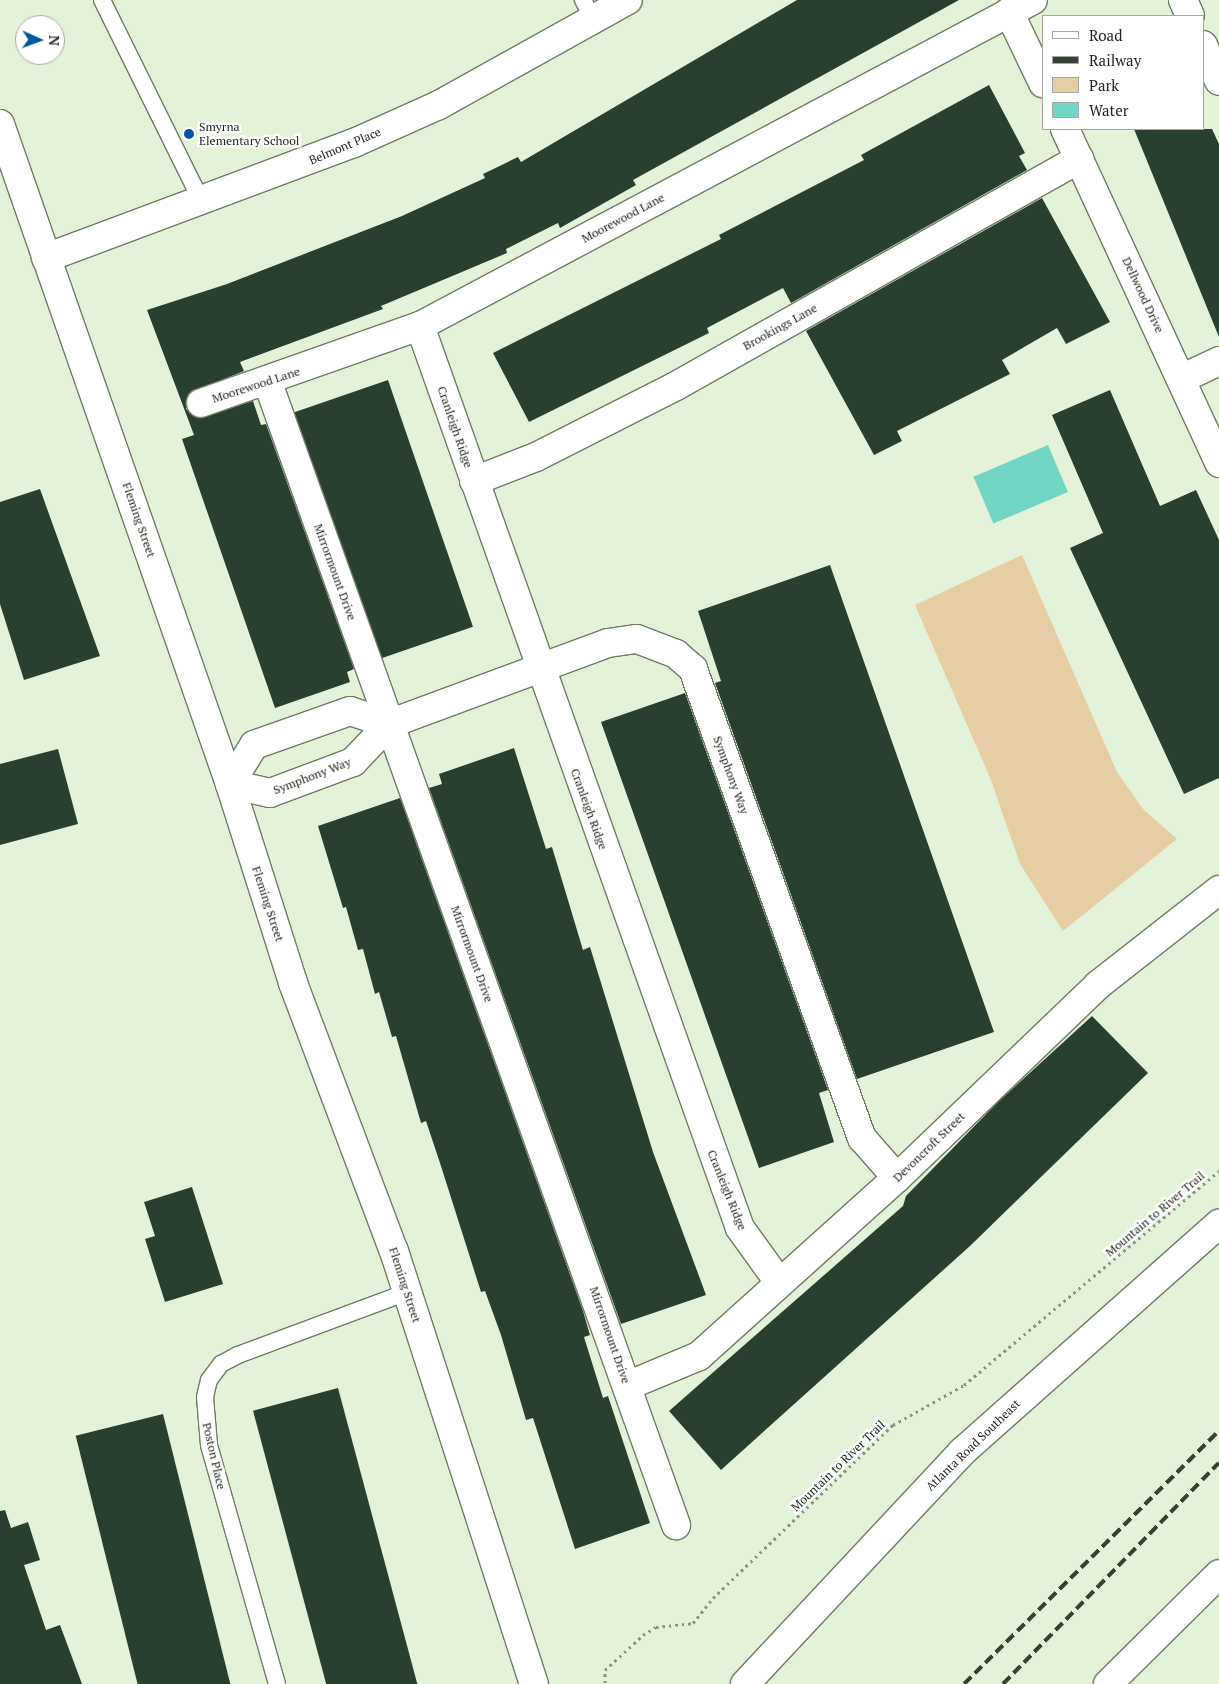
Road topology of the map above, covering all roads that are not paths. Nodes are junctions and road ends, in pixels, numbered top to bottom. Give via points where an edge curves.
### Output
1 (102, 0) edge
2 (628, 0) edge
3 (1033, 0) edge
4 (1183, 0) edge
5 (588, 10) edge
6 (1009, 12) junction
7 (1190, 15) edge
8 (1204, 46) edge
9 (1042, 81) edge
10 (1219, 81) edge
11 (0, 124) edge
12 (1065, 130) edge
13 (1079, 159) junction
14 (202, 202) junction
15 (46, 258) junction
16 (420, 326) junction
17 (1219, 361) edge
18 (1181, 379) junction
19 (268, 383) junction
20 (200, 403) dead end
21 (1219, 463) edge
22 (474, 481) junction
23 (539, 669) junction
24 (389, 724) junction
25 (230, 784) junction
26 (1219, 890) edge
27 (897, 1178) junction
28 (1219, 1224) edge
29 (780, 1282) junction
30 (407, 1292) junction
31 (627, 1386) junction
32 (676, 1525) dead end
33 (1219, 1574) edge
34 (277, 1684) edge
35 (534, 1684) edge
36 (745, 1684) edge
37 (1108, 1684) edge

1 - 14 lane
2 - 5 street, Belmont Place
3 - 6 street, Moorewood Lane
4 - 7 street
5 - 14 street, Belmont Place via 439,105
6 - 9 street
6 - 16 street, Moorewood Lane
8 - 10 street
11 - 15 street, Fleming Street
12 - 13 street, Dellwood Drive
13 - 18 street, Dellwood Drive
13 - 22 street, Brookings Lane via 676,386 536,456
14 - 15 street, Belmont Place
15 - 25 street, Fleming Street
16 - 19 street, Moorewood Lane
16 - 22 street, Cranleigh Ridge
17 - 18 street
18 - 21 street, Dellwood Drive
19 - 20 street, Moorewood Lane
19 - 24 street, Mirrormount Drive
22 - 23 street, Cranleigh Ridge
23 - 24 street, Symphony Way
23 - 27 street, Symphony Way via 608,643 637,640 676,654 693,669 862,1138
23 - 29 street, Cranleigh Ridge via 740,1228
24 - 25 street, Symphony Way via 353,762 270,792
24 - 25 street via 350,711 254,746
24 - 31 street, Mirrormount Drive
25 - 30 street, Fleming Street via 293,983
26 - 27 street, Devoncroft Street via 1098,985
27 - 29 street, Devoncroft Street
28 - 36 street, Atlanta Road Southeast via 962,1452
29 - 31 street, Devoncroft Street via 699,1356
30 - 34 lane, Poston Place via 238,1355 221,1364 210,1380 205,1404 208,1444
30 - 35 street, Fleming Street
31 - 32 street, Mirrormount Drive
33 - 37 street

